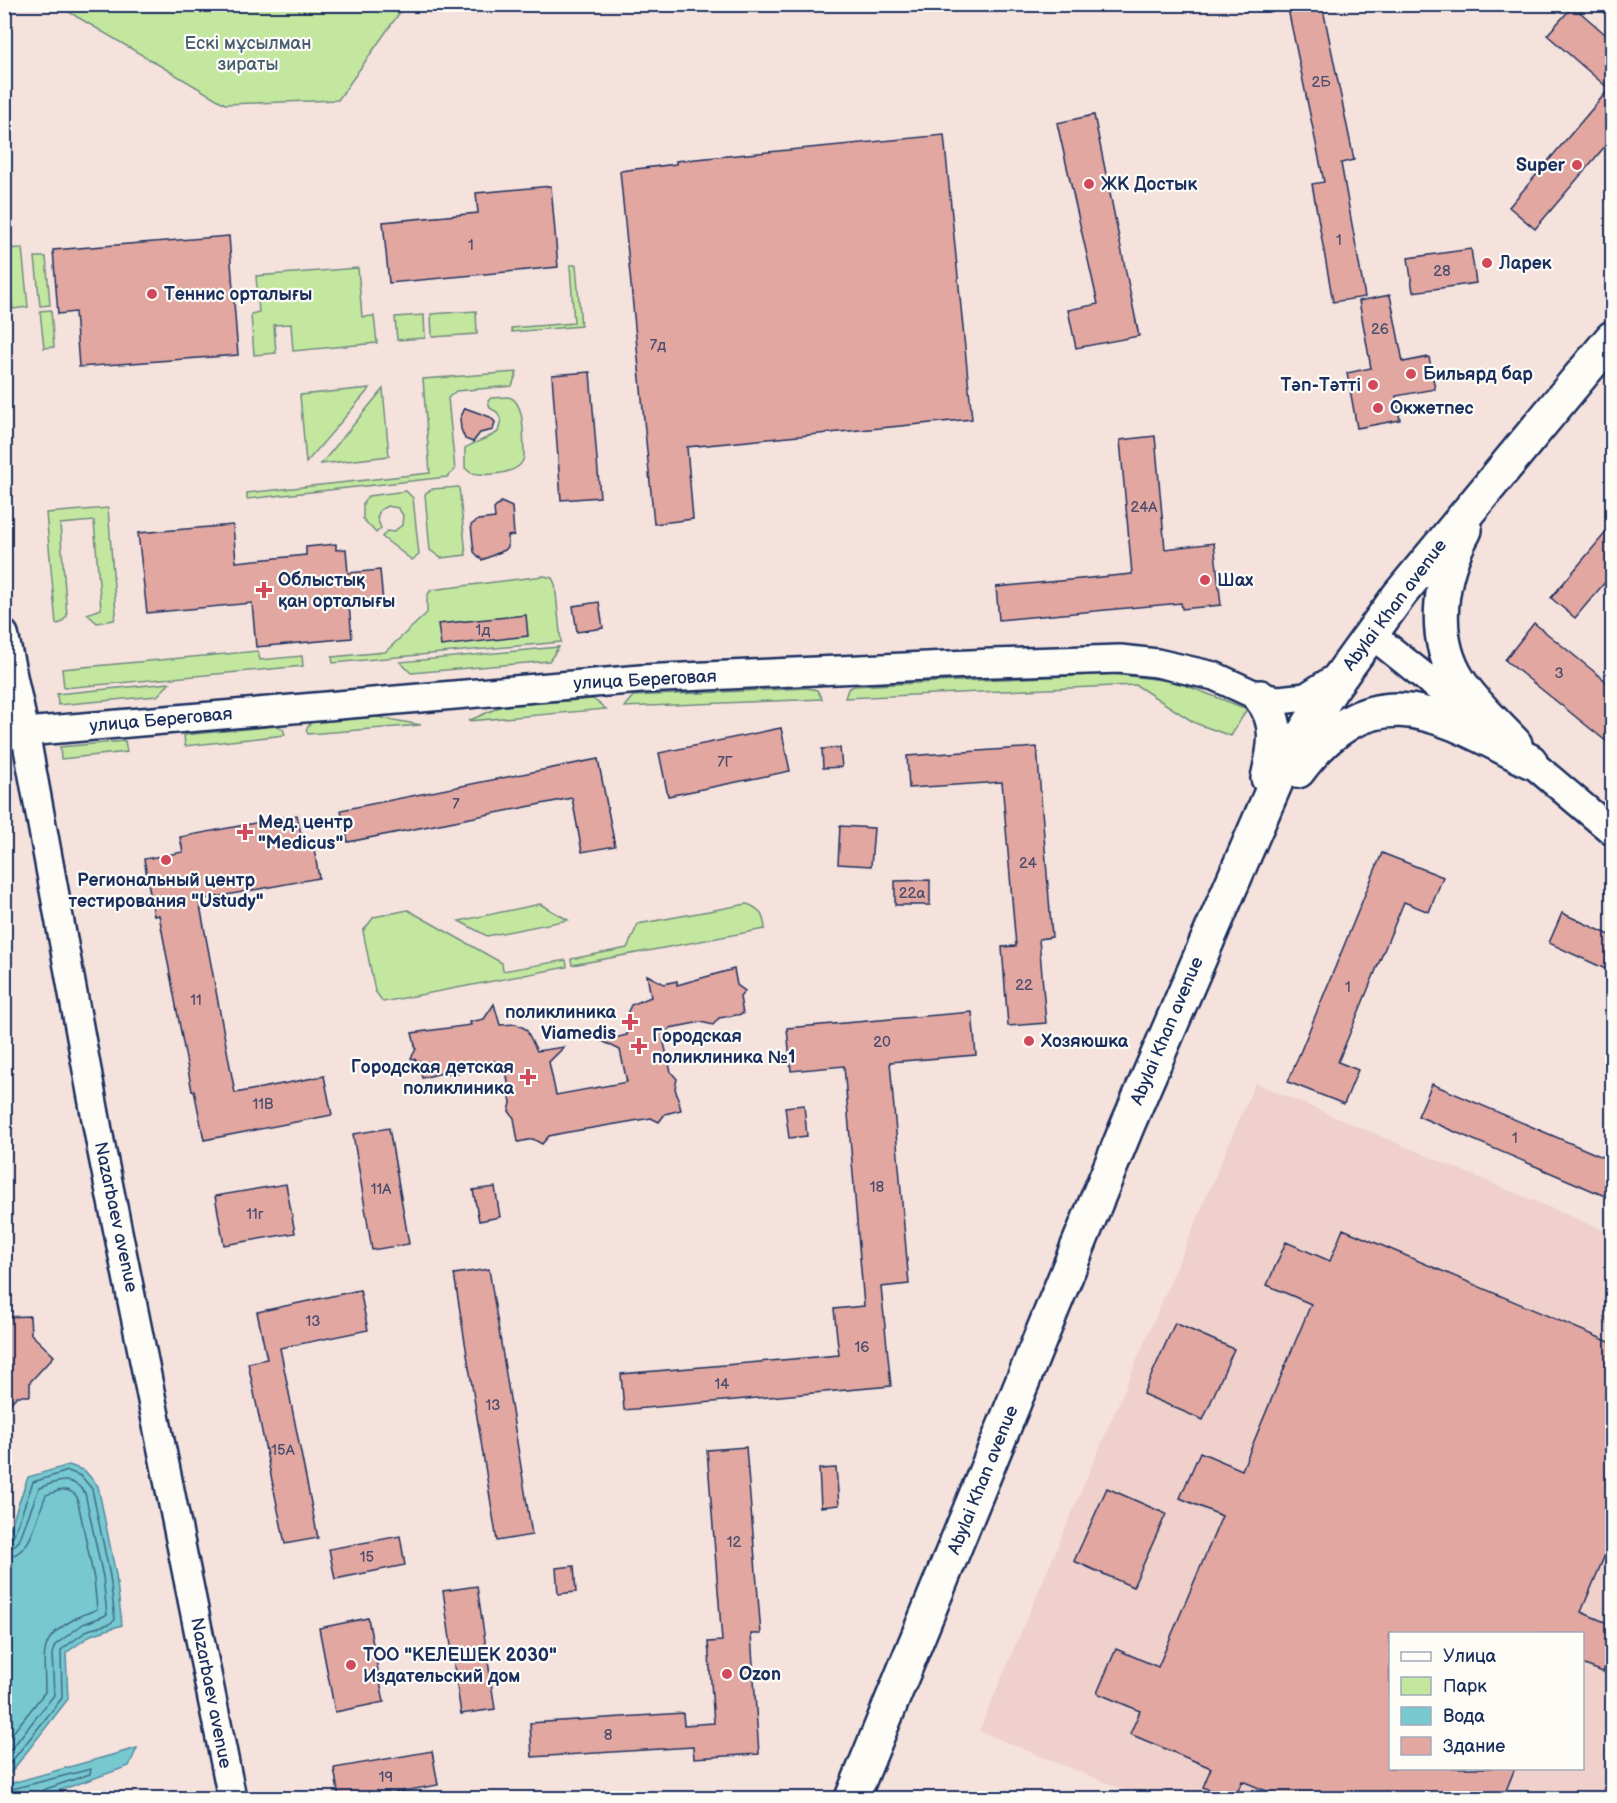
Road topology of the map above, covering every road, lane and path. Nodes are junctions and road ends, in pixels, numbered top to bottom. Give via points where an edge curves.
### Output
1 (1612, 338) edge
2 (1492, 482) junction
3 (4, 634) edge
4 (1383, 644) junction
5 (1344, 671) junction
6 (1260, 697) junction
7 (15, 734) edge
8 (1530, 760) junction
9 (1255, 829) junction
10 (1612, 831) edge
11 (232, 1798) edge
12 (852, 1798) edge

1 - 2 highway, Abylai Khan avenue
2 - 4 highway, Abylai Khan avenue via 1400,594
2 - 8 highway via 1452,561 1443,596 1441,632 1458,679
3 - 7 street, Nazarbaev avenue
4 - 5 highway, Abylai Khan avenue
4 - 8 street
5 - 6 street, улица Береговая via 1306,697
5 - 9 highway, Abylai Khan avenue via 1282,768
6 - 7 street, улица Береговая via 1214,676 1120,659 640,679
6 - 9 highway via 1273,716 1275,737
7 - 11 street, Nazarbaev avenue
8 - 9 highway via 1436,715 1409,709 1376,713 1354,720 1324,739
8 - 10 street
9 - 12 highway, Abylai Khan avenue via 1128,1124

